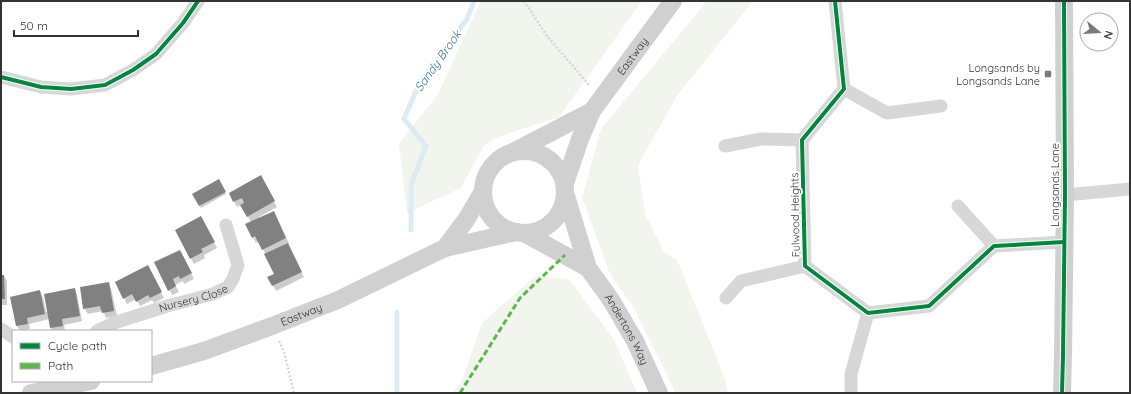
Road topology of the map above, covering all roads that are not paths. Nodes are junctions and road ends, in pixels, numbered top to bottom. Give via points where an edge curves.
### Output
1 (198, 1) edge
2 (673, 1) edge
3 (835, 1) edge
4 (1064, 1) edge
5 (1, 77) edge
6 (844, 89) junction
7 (597, 105) junction
8 (941, 106) dead end
9 (802, 140) junction
10 (726, 146) dead end
11 (514, 151) junction
12 (565, 190) junction
13 (1130, 190) edge
14 (483, 191) junction
15 (1065, 195) junction
16 (958, 206) dead end
17 (226, 225) dead end
18 (520, 233) junction
19 (1064, 242) junction
20 (994, 246) junction
21 (445, 248) junction
22 (805, 266) junction
23 (588, 268) junction
24 (726, 298) dead end
25 (868, 313) junction
26 (1, 329) edge
27 (98, 330) edge
28 (12, 336) edge
29 (152, 366) edge
30 (87, 382) edge
31 (53, 391) edge
32 (31, 393) edge
33 (659, 393) edge
34 (852, 393) edge
35 (1062, 393) edge

1 - 5 street via 156,54 105,85 72,89 41,87
2 - 7 main road, Eastway
3 - 6 street
4 - 15 main road, Longsands Lane
6 - 8 street via 888,113
6 - 9 street
7 - 11 main road, Eastway
7 - 12 main road, Eastway via 580,140
9 - 10 street via 761,139
9 - 22 street, Fulwood Heights
11 - 12 main road via 540,153 552,160 560,171
11 - 14 main road via 492,166 485,178
12 - 18 main road via 563,208 556,218 542,229
12 - 23 main road, Andertons Way
13 - 15 street
14 - 18 main road via 485,205 492,218 502,227
14 - 21 main road, Eastway
15 - 19 main road, Longsands Lane
16 - 20 street
17 - 27 street, Nursery Close via 238,265 228,287
18 - 21 main road, Eastway
18 - 23 main road, Andertons Way
19 - 20 street
19 - 35 main road, Longsands Lane
20 - 25 street via 929,306
21 - 29 main road, Eastway via 338,300 204,351
22 - 24 street, Fulwood Heights via 741,281
22 - 25 street, Fulwood Heights
23 - 33 main road, Andertons Way via 611,300 635,341
25 - 34 street via 851,374
26 - 28 street
30 - 31 main road
31 - 32 main road

